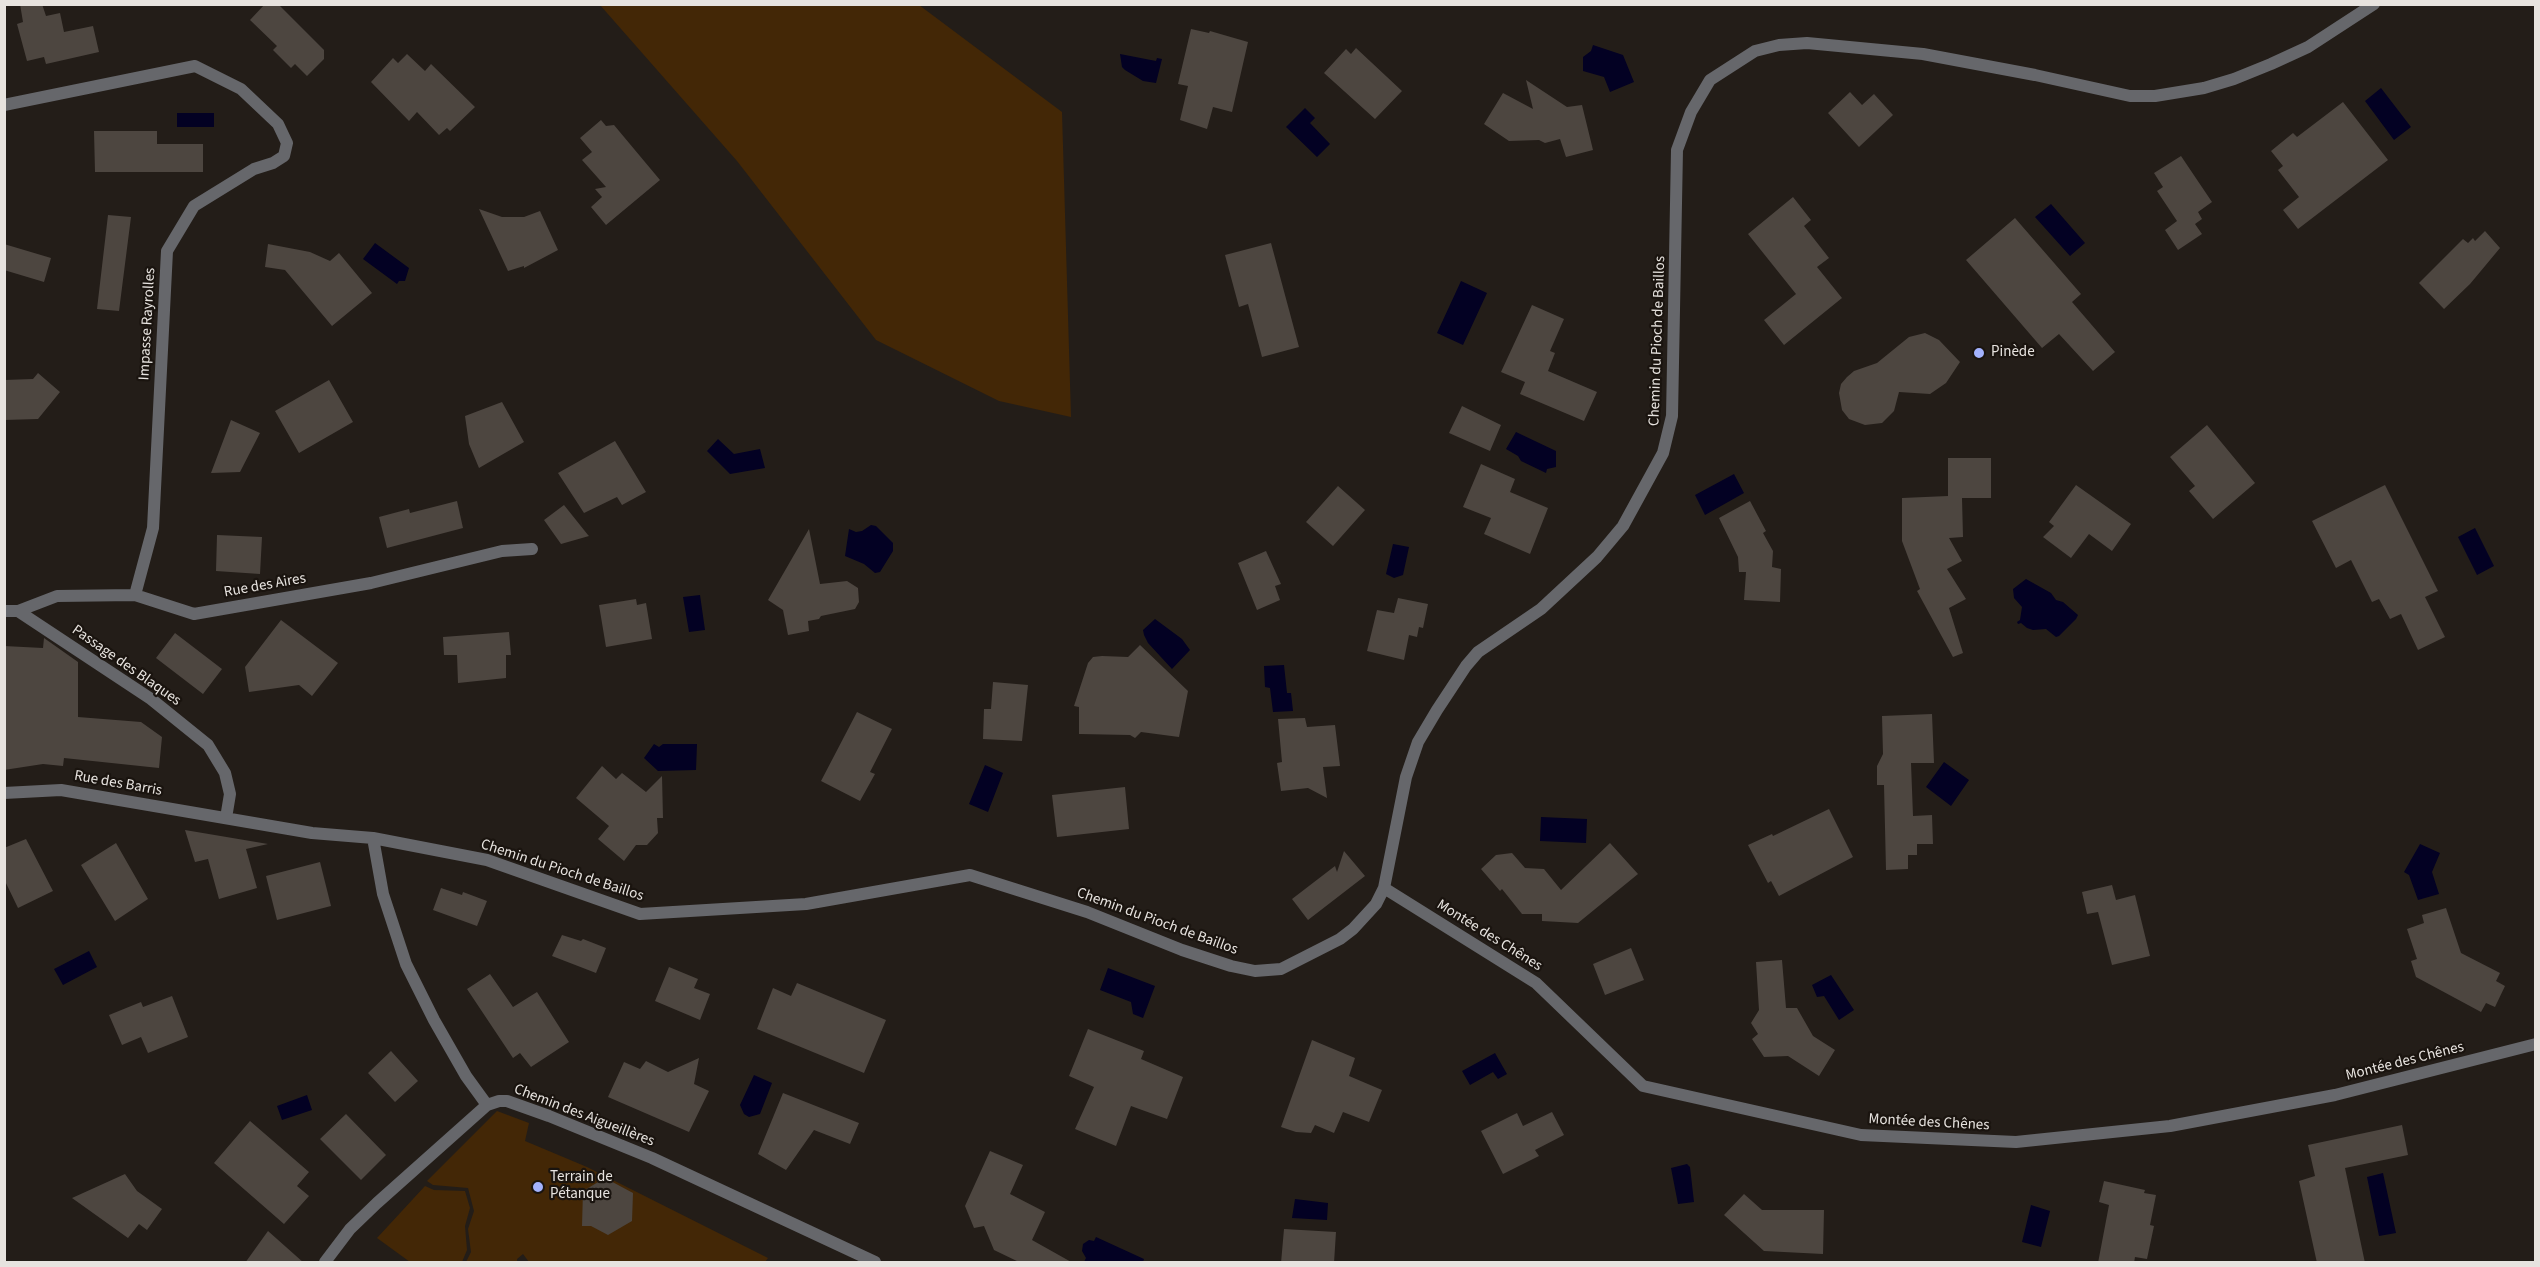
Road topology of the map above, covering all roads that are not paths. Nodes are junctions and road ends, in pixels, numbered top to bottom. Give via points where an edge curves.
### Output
1 (2374, 4) edge
2 (4, 105) edge
3 (532, 549) dead end
4 (135, 595) junction
5 (4, 611) edge
6 (18, 611) junction
7 (4, 793) edge
8 (226, 818) junction
9 (373, 838) junction
10 (1384, 888) junction
11 (2535, 1044) edge
12 (487, 1105) junction
13 (325, 1263) edge
14 (875, 1263) edge

1 - 10 street, Chemin du Pioch de Baillos via 2308,47 2262,68 2204,88 2155,96 2130,96 1923,54 1807,43 1755,51 1710,80 1690,112 1677,150 1672,416 1663,453 1623,526 1597,557 1541,609 1478,652 1437,711 1418,742 1406,777
2 - 4 street, Impasse Rayrolles via 195,66 241,88 278,124 287,143 284,156 254,169 194,206 167,251 153,528
3 - 4 street, Rue des Aires via 502,551 371,583 194,614
4 - 6 street, Rue des Aires via 57,596
5 - 6 street, Rue des Aires
6 - 8 street, Passage des Blaques via 151,699 208,745 228,783
7 - 8 street, Rue des Barris via 61,790
8 - 9 street, Chemin du Pioch de Baillos via 312,833
9 - 10 street, Chemin du Pioch de Baillos via 487,860 640,914 806,904 970,875 1087,912 1182,950 1255,971 1281,969 1340,939 1365,917
9 - 12 street via 383,894 406,964 461,1066
10 - 11 street, Montée des Chênes via 1536,982 1642,1086 1862,1135 2016,1142 2170,1126 2335,1095
12 - 13 street via 350,1229
12 - 14 street, Chemin des Aigueillères via 507,1101 652,1158

